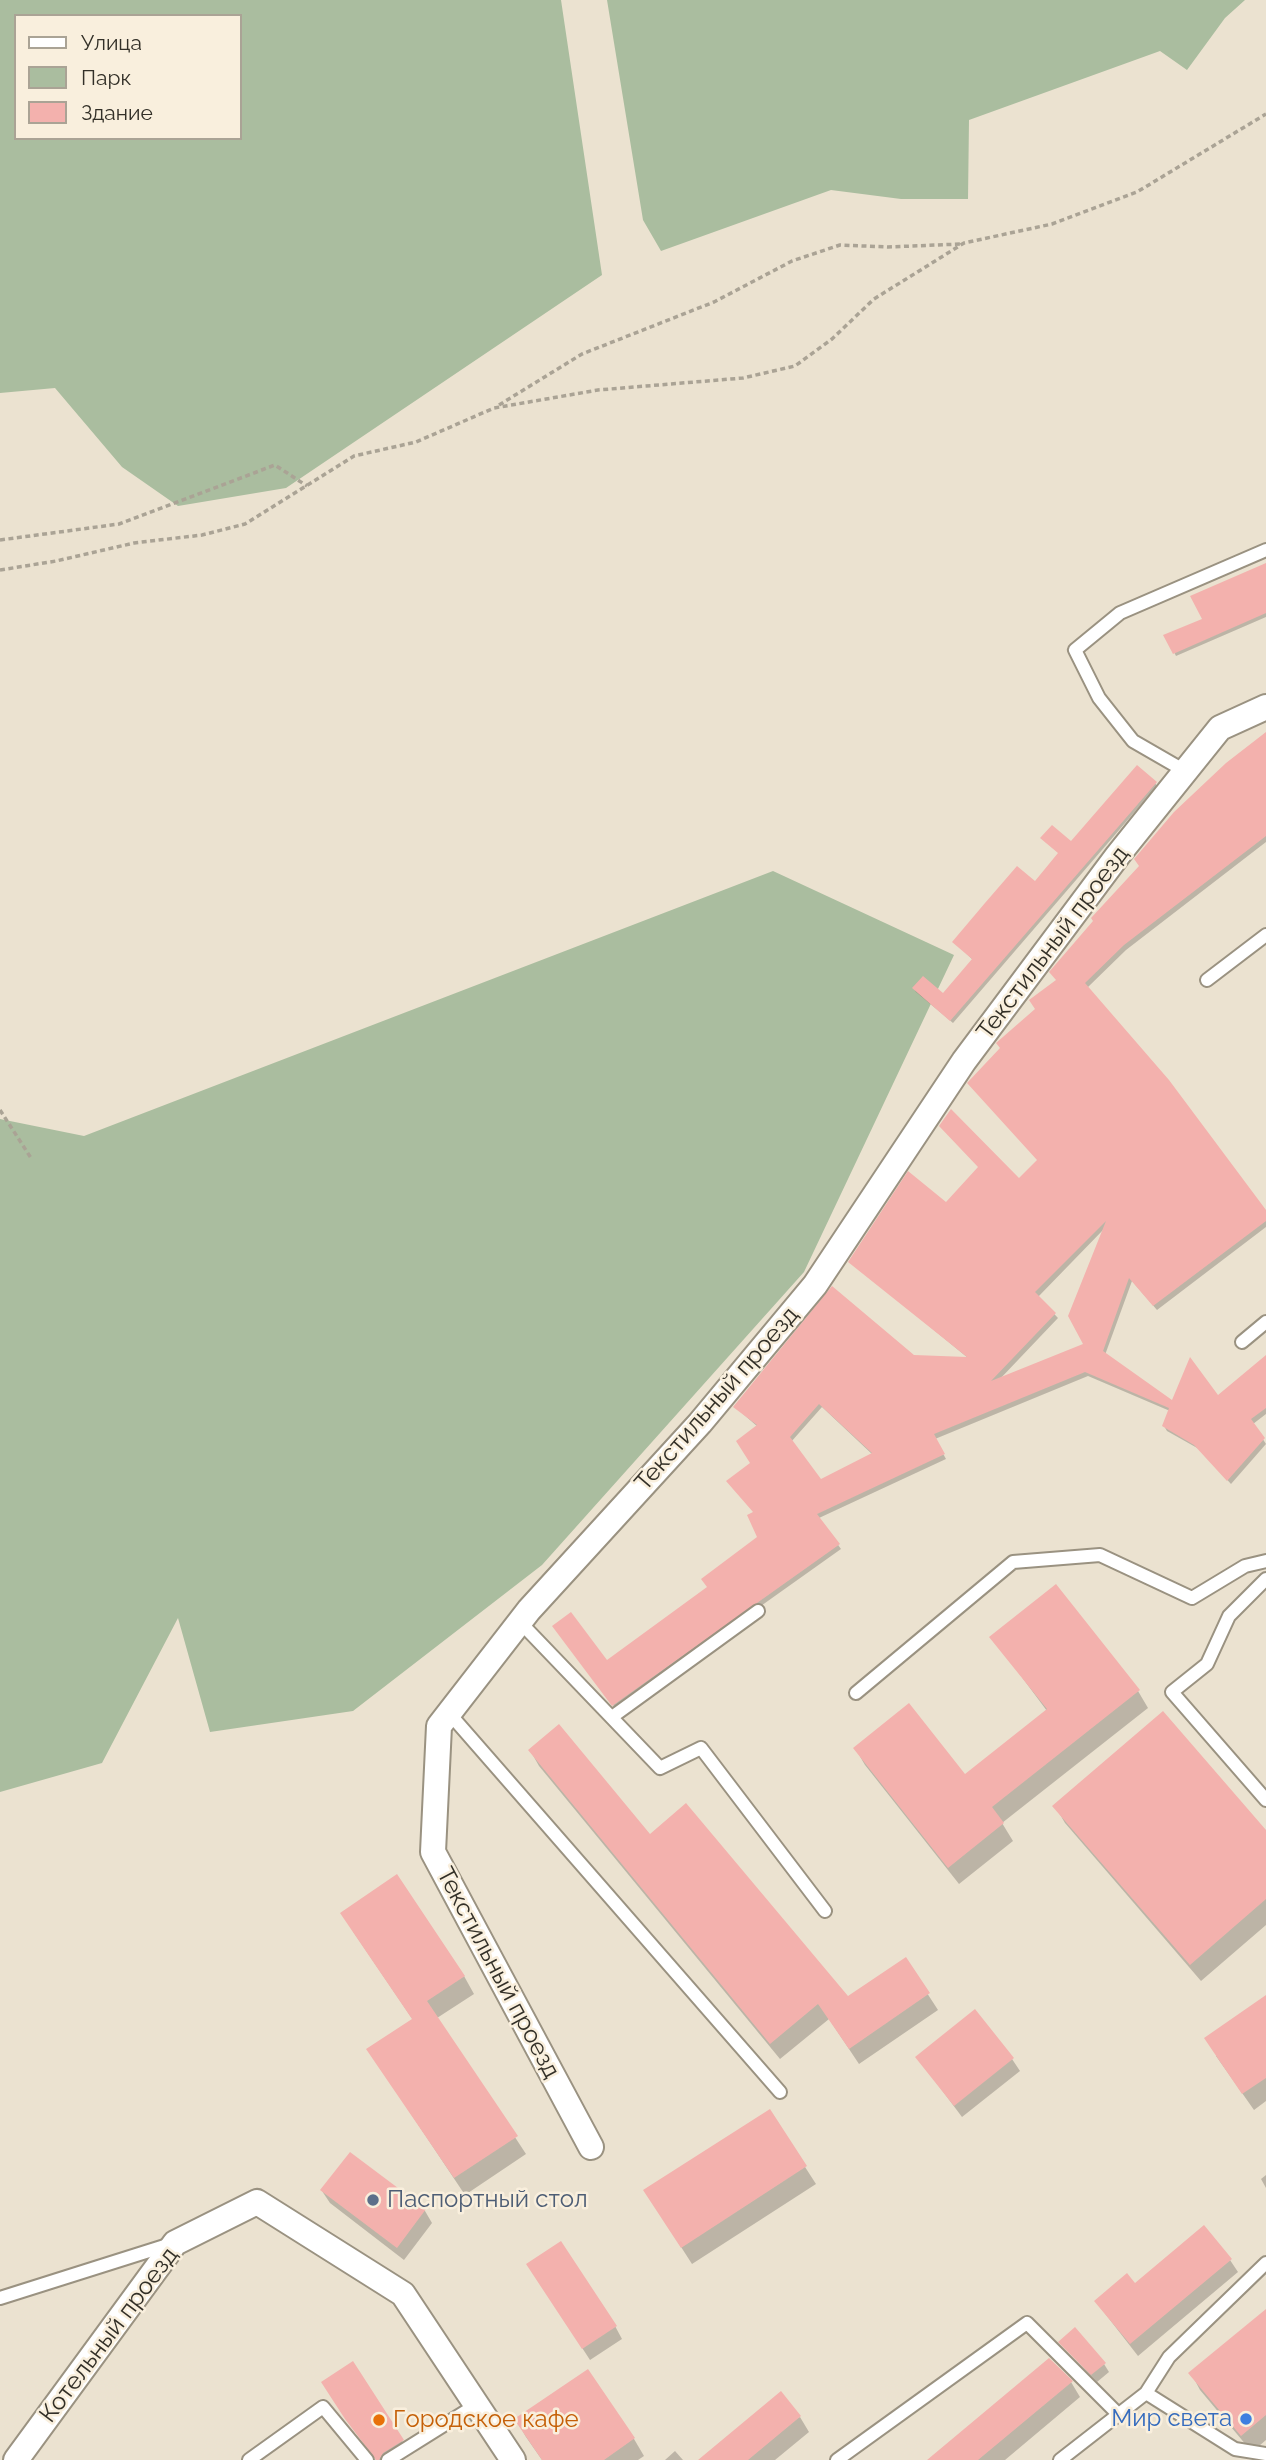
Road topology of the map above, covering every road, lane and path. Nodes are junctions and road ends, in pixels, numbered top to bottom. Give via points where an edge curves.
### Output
1 (1266, 114) edge
2 (964, 243) junction
3 (494, 408) junction
4 (307, 486) junction
5 (0, 540) edge
6 (1266, 550) edge
7 (0, 570) edge
8 (1266, 707) edge
9 (1185, 771) junction
10 (1266, 935) edge
11 (1207, 980) dead end
12 (0, 1110) edge
13 (31, 1158) dead end
14 (1266, 1322) edge
15 (1242, 1342) dead end
16 (1266, 1561) edge
17 (1266, 1579) edge
18 (758, 1611) dead end
19 (520, 1622) junction
20 (856, 1693) dead end
21 (449, 1713) junction
22 (612, 1717) junction
23 (1266, 1800) edge
24 (825, 1912) dead end
25 (780, 2092) dead end
26 (591, 2147) dead end
27 (175, 2243) junction
28 (1266, 2263) edge
29 (0, 2298) edge
30 (1146, 2393) junction
31 (475, 2405) junction
32 (1118, 2414) junction
33 (1266, 2454) edge
34 (16, 2460) edge
35 (248, 2460) edge
36 (367, 2460) edge
37 (388, 2460) edge
38 (513, 2460) edge
39 (837, 2460) edge
40 (1060, 2460) edge

1 - 2 path via 1137,192 1052,224
2 - 3 path via 840,245 792,261 714,302 582,355
2 - 3 path via 874,299 795,366 743,379 598,390
3 - 4 path via 416,442 354,456
4 - 5 path via 275,465 119,524
4 - 7 path via 245,524
6 - 9 lane via 1120,613 1075,650 1100,698 1133,741
8 - 9 street, Текстильный проезд via 1220,728
9 - 19 street, Текстильный проезд via 964,1061 815,1285 700,1423
10 - 11 lane
12 - 13 path
14 - 15 lane
16 - 20 lane via 1245,1566 1192,1598 1100,1555 1013,1562
17 - 23 lane via 1229,1616 1207,1664 1172,1692
18 - 22 lane
19 - 21 street, Текстильный проезд
19 - 22 lane
21 - 25 lane
21 - 26 street, Текстильный проезд via 439,1726 433,1852
22 - 24 lane via 660,1768 701,1748
27 - 29 lane
27 - 31 street, Котельный проезд via 257,2203 403,2294
27 - 34 street, Котельный проезд
28 - 30 lane via 1169,2357
30 - 32 lane
30 - 33 lane via 1235,2449
31 - 37 lane
31 - 38 street, Котельный проезд
32 - 39 lane via 1027,2323
32 - 40 lane
35 - 36 lane via 323,2407

